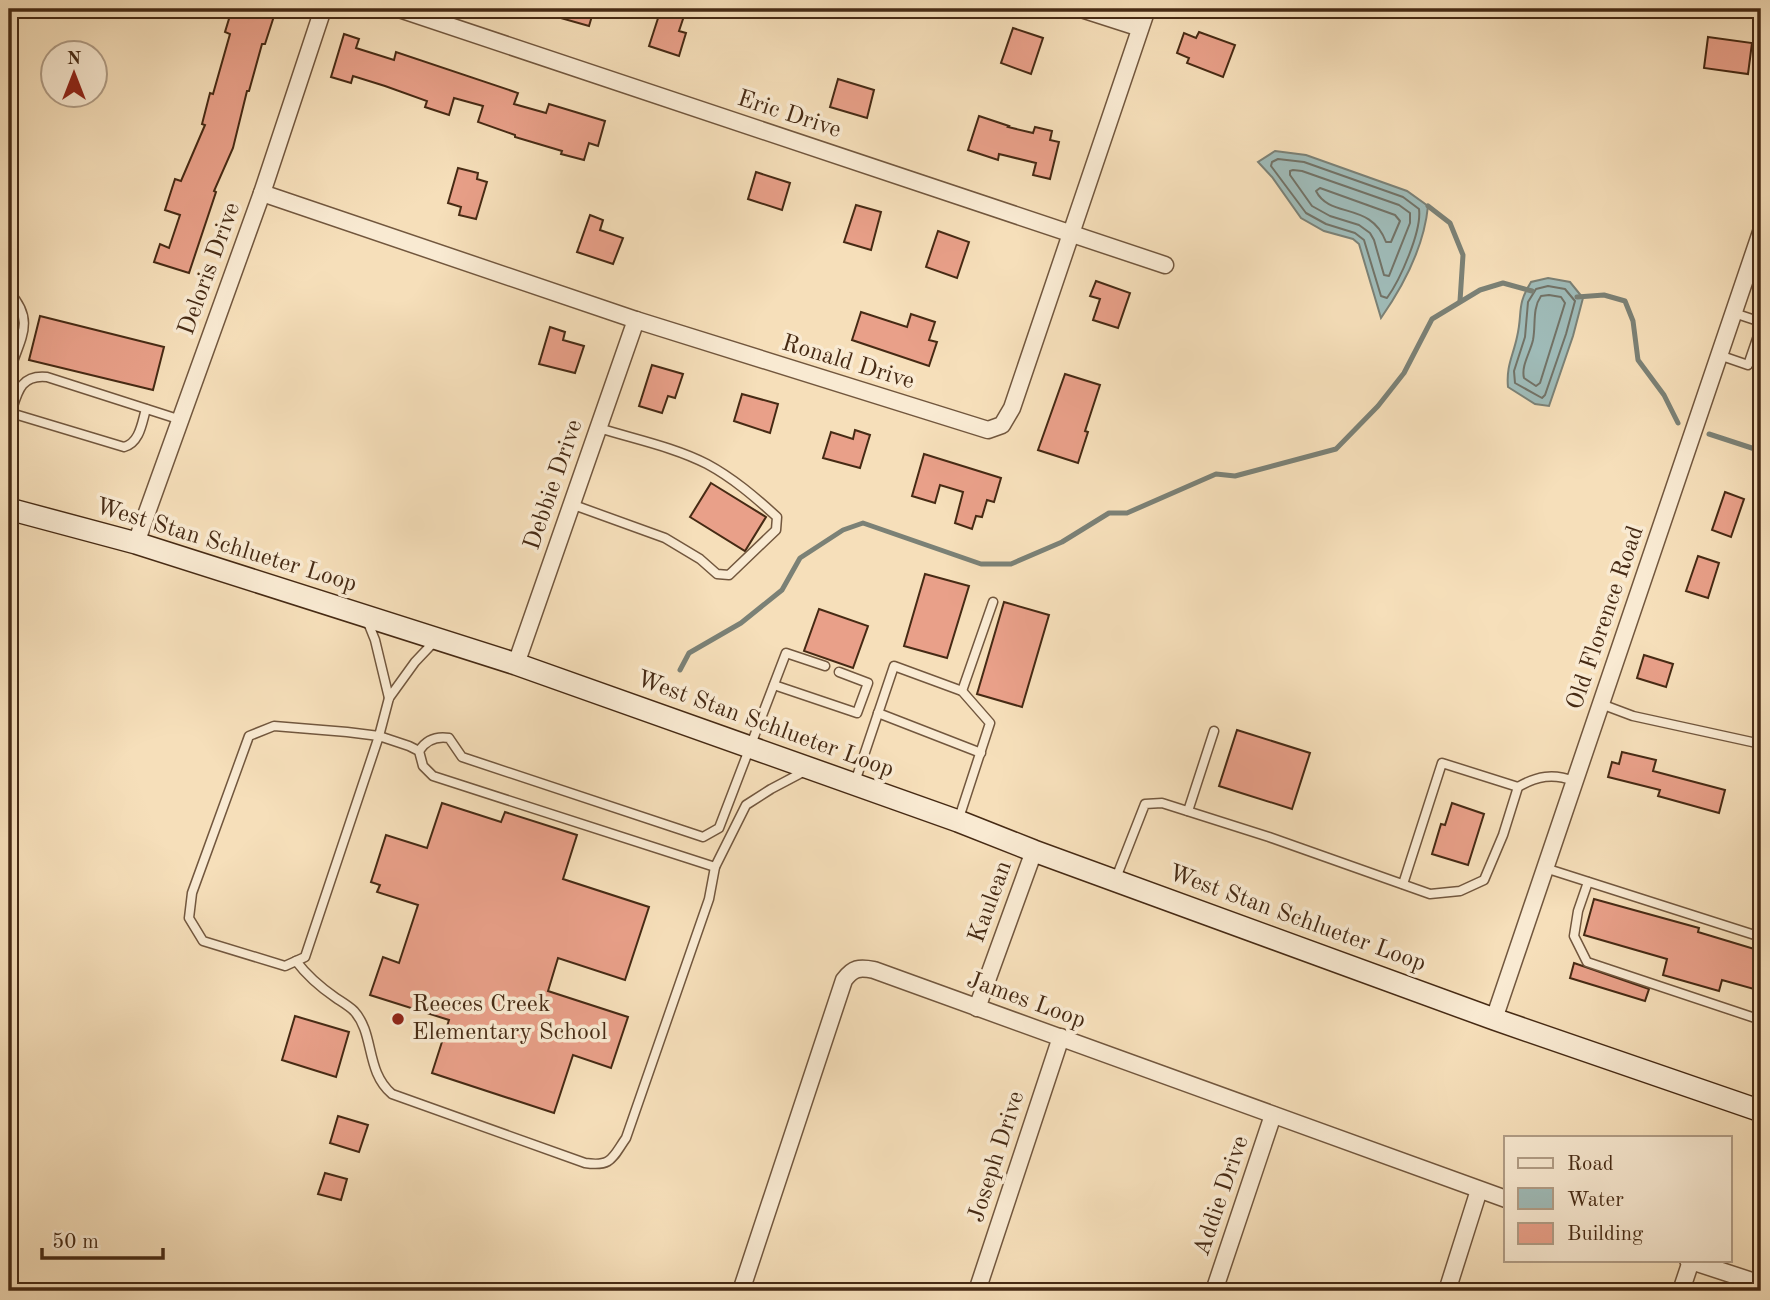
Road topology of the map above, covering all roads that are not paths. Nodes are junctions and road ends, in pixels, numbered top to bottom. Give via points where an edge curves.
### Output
1 (323, 9) edge
2 (399, 9) edge
3 (1081, 9) edge
4 (1147, 9) edge
5 (1140, 28) junction
6 (262, 193) junction
7 (1070, 232) junction
8 (1761, 232) edge
9 (1758, 254) edge
10 (1165, 265) dead end
11 (9, 292) edge
12 (1734, 313) junction
13 (636, 320) junction
14 (1761, 324) edge
15 (1719, 355) junction
16 (9, 373) edge
17 (146, 409) junction
18 (10, 416) edge
19 (181, 420) junction
20 (599, 428) junction
21 (571, 504) junction
22 (9, 509) edge
23 (136, 543) junction
24 (992, 602) dead end
25 (366, 618) junction
26 (436, 639) junction
27 (516, 664) junction
28 (825, 666) dead end
29 (839, 672) dead end
30 (774, 685) junction
31 (962, 691) junction
32 (389, 698) junction
33 (1601, 704) junction
34 (878, 713) junction
35 (1214, 731) dead end
36 (379, 736) junction
37 (1761, 744) edge
38 (751, 746) junction
39 (419, 751) junction
40 (981, 753) junction
41 (810, 769) junction
42 (1574, 781) junction
43 (854, 785) junction
44 (1518, 787) junction
45 (1188, 811) junction
46 (958, 821) junction
47 (1034, 851) junction
48 (715, 867) junction
49 (1545, 868) junction
50 (1115, 881) junction
51 (1588, 882) junction
52 (1403, 884) junction
53 (1761, 937) edge
54 (296, 961) junction
55 (977, 1008) junction
56 (1493, 1018) junction
57 (1761, 1020) edge
58 (1061, 1037) junction
59 (1761, 1084) edge
60 (1757, 1110) edge
61 (1273, 1115) junction
62 (1479, 1190) junction
63 (1504, 1198) edge
64 (1688, 1262) edge
65 (1695, 1262) edge
66 (1761, 1284) edge
67 (741, 1291) edge
68 (977, 1291) edge
69 (1214, 1291) edge
70 (1447, 1291) edge
71 (1681, 1291) edge

1 - 6 street, Deloris Drive
2 - 7 street, Eric Drive
3 - 5 street
4 - 5 street, Ronald Drive
5 - 7 street, Ronald Drive
6 - 13 street, Ronald Drive
6 - 19 street, Deloris Drive
7 - 10 street, Eric Drive
7 - 13 street, Ronald Drive via 1012,408 1002,425 988,430
8 - 9 street, Old Florence Road
9 - 12 street, Old Florence Road
11 - 16 lane via 22,308 25,321
12 - 14 lane
12 - 15 street, Old Florence Road
13 - 20 street, Debbie Drive
14 - 15 lane via 1748,365
15 - 33 street, Old Florence Road
17 - 18 lane via 136,440 124,447
17 - 18 lane via 35,376 21,387
17 - 19 lane
19 - 23 street, Deloris Drive
20 - 21 street, Debbie Drive
20 - 21 lane via 707,464 768,509 776,517 776,530 729,576 717,574 665,538
21 - 27 street, Debbie Drive
22 - 23 main road, West Stan Schlueter Loop
23 - 25 main road, West Stan Schlueter Loop
24 - 31 lane
25 - 26 main road, West Stan Schlueter Loop
25 - 32 lane
26 - 27 main road, West Stan Schlueter Loop
26 - 32 lane
27 - 38 main road, West Stan Schlueter Loop
28 - 30 lane via 786,653
29 - 30 lane via 868,683 857,713
30 - 38 lane
31 - 34 lane via 894,666
31 - 40 lane via 990,723
32 - 36 lane
33 - 37 lane via 1633,716
33 - 42 street, Old Florence Road
34 - 40 lane
34 - 43 lane
35 - 45 lane
36 - 39 lane
36 - 54 lane via 305,957
36 - 54 lane via 274,726 249,736 192,893 189,918 203,941 285,966
38 - 39 lane via 719,828 703,837 462,757 449,738 432,739
38 - 41 main road, West Stan Schlueter Loop
39 - 48 lane via 423,766 433,776
40 - 46 lane
41 - 43 main road, West Stan Schlueter Loop
41 - 48 lane via 746,806
42 - 44 lane via 1537,776
42 - 49 street, Old Florence Road
43 - 46 main road, West Stan Schlueter Loop
44 - 52 lane via 1484,880 1460,891 1430,894
44 - 52 lane via 1442,763
45 - 50 lane via 1162,803 1145,804
45 - 52 lane
46 - 47 main road, West Stan Schlueter Loop
47 - 50 main road, West Stan Schlueter Loop
47 - 55 street, Kaulean
48 - 54 lane via 709,899 626,1138 603,1165 585,1163 392,1094 376,1076 354,1011 308,978
49 - 51 lane
49 - 56 street, Old Florence Road
50 - 56 main road, West Stan Schlueter Loop
51 - 53 lane
51 - 57 lane via 1574,936 1587,962
55 - 58 street, James Loop
55 - 67 street, James Loop via 874,970 859,967 850,972
56 - 60 main road, West Stan Schlueter Loop
58 - 61 street, James Loop
58 - 68 street, Joseph Drive
59 - 60 lane
61 - 62 street, James Loop
61 - 69 street, Addie Drive
62 - 63 street, James Loop
62 - 70 street
64 - 71 street
65 - 66 street

